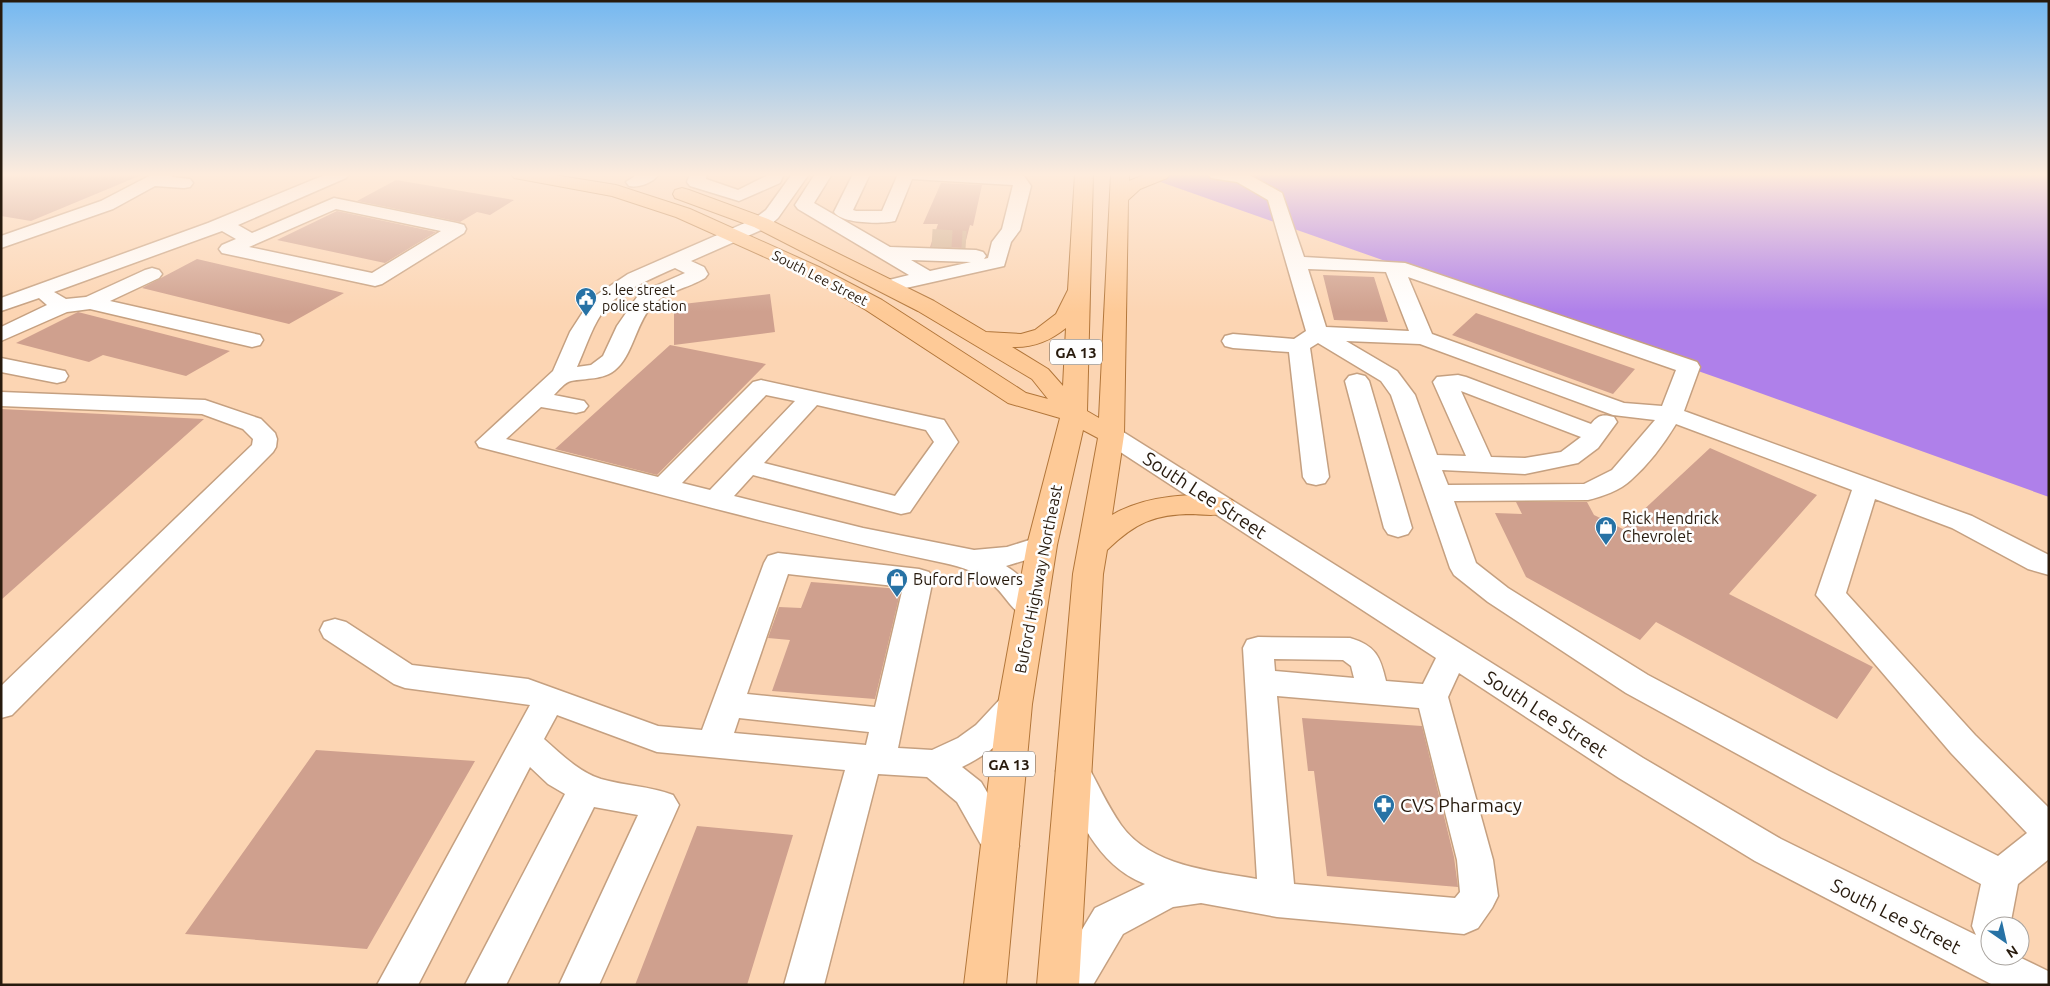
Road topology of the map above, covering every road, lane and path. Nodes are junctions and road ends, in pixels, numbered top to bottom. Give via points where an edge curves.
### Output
1 (66, 220) edge
2 (233, 220) edge
3 (296, 220) edge
4 (414, 220) edge
5 (700, 220) edge
6 (753, 220) edge
7 (765, 220) edge
8 (831, 220) edge
9 (1013, 220) edge
10 (1082, 220) edge
11 (1118, 220) edge
12 (1283, 220) edge
13 (761, 223) junction
14 (223, 224) junction
15 (735, 236) junction
16 (861, 237) junction
17 (932, 239) tunnel mouth
18 (251, 240) junction
19 (966, 241) tunnel mouth
20 (1, 242) edge
21 (1000, 249) junction
22 (887, 252) junction
23 (675, 260) junction
24 (1296, 263) junction
25 (1394, 267) junction
26 (152, 274) dead end
27 (925, 276) junction
28 (888, 286) junction
29 (1078, 290) junction
30 (39, 291) junction
31 (90, 304) junction
32 (1, 305) edge
33 (62, 306) junction
34 (1, 335) edge
35 (980, 338) junction
36 (1423, 338) junction
37 (1308, 339) junction
38 (252, 340) dead end
39 (1233, 341) dead end
40 (1, 365) edge
41 (564, 374) junction
42 (57, 376) dead end
43 (1357, 381) dead end
44 (812, 397) junction
45 (1, 398) edge
46 (536, 399) junction
47 (576, 406) dead end
48 (1616, 408) junction
49 (1074, 414) junction
50 (1671, 414) junction
51 (1596, 434) junction
52 (1111, 435) junction
53 (1427, 462) junction
54 (1482, 464) junction
55 (748, 466) junction
56 (1316, 477) dead end
57 (663, 487) junction
58 (1866, 487) junction
59 (1438, 493) junction
60 (715, 500) junction
61 (1222, 506) junction
62 (1398, 528) dead end
63 (1042, 545) junction
64 (974, 560) junction
65 (1090, 560) junction
66 (2049, 565) edge
67 (1031, 608) junction
68 (335, 630) dead end
69 (1453, 654) junction
70 (1432, 697) junction
71 (549, 699) junction
72 (728, 704) junction
73 (1015, 704) junction
74 (1, 706) edge
75 (888, 721) junction
76 (526, 743) junction
77 (713, 745) junction
78 (872, 760) junction
79 (934, 764) junction
80 (1073, 771) junction
81 (586, 788) junction
82 (2049, 832) edge
83 (2049, 837) edge
84 (1001, 846) junction
85 (2001, 876) junction
86 (1200, 886) junction
87 (1277, 900) junction
88 (1995, 916) edge
89 (1980, 948) edge
90 (2008, 966) edge
91 (397, 985) edge
92 (485, 985) edge
93 (579, 985) edge
94 (804, 985) edge
95 (985, 985) edge
96 (1058, 985) edge
97 (1070, 985) edge
98 (2034, 985) edge

1 - 20 street
2 - 14 street
3 - 18 street
4 - 18 street via 457,229 375,280 229,249
5 - 15 main road, South Lee Street
6 - 13 main road, South Lee Street
7 - 13 street
8 - 16 street
9 - 21 street
10 - 29 main road, Buford Highway Northeast / GA 13
11 - 52 main road, GA 13
12 - 24 street
13 - 15 street
13 - 28 main road, South Lee Street
14 - 18 street
14 - 30 street
15 - 23 street
15 - 49 main road, South Lee Street via 812,271 874,305 1017,398
16 - 17 street
16 - 22 street
19 - 21 street
21 - 22 street
21 - 27 street via 997,262
22 - 27 street
23 - 41 street via 635,278 599,302 581,332
23 - 41 street via 698,274 645,300 632,318 611,363 602,370
24 - 25 street
24 - 37 street
25 - 36 street
25 - 50 street via 1689,366
26 - 31 street
27 - 28 street
28 - 35 main road, South Lee Street
29 - 35 main road via 1066,318 1044,334 1022,341
29 - 49 main road, Buford Highway Northeast / GA 13
30 - 32 street
30 - 33 street
31 - 33 street
31 - 38 street
33 - 34 street
35 - 49 main road, South Lee Street via 1040,374
36 - 37 street
36 - 48 street
37 - 39 street
37 - 53 street via 1389,376 1403,394
37 - 56 lane
40 - 42 street
41 - 46 street
43 - 62 street
44 - 55 street
44 - 55 street via 935,425 946,442 901,506
44 - 57 street via 761,386
45 - 74 street via 206,407 252,424 265,439 264,447
46 - 47 street
46 - 57 street via 488,442
48 - 50 street
48 - 51 street
49 - 52 main road, South Lee Street
49 - 63 main road, Buford Highway Northeast / GA 13
50 - 58 street
50 - 59 street via 1621,476 1588,492
51 - 54 street via 1570,458 1525,466
51 - 54 street via 1458,382 1445,382
52 - 61 street, South Lee Street
52 - 65 main road, GA 13
53 - 54 street
53 - 59 street
55 - 60 street
57 - 60 street
58 - 66 street via 1962,522
58 - 82 street via 1831,595 1963,744
59 - 85 street via 1464,568 1498,595 1637,684
60 - 64 street via 862,537
61 - 65 main road via 1166,505 1140,511 1110,529
61 - 69 street, South Lee Street
63 - 64 street via 1010,556
63 - 67 main road, Buford Highway Northeast / GA 13
64 - 67 street via 1003,577
65 - 80 main road, GA 13
67 - 73 main road, Buford Highway Northeast / GA 13
68 - 71 street via 405,676 528,691
69 - 70 street
69 - 89 street, South Lee Street via 1631,768 1768,850
70 - 87 street via 1260,682
70 - 87 street via 1475,860 1479,896 1464,916
71 - 76 street
71 - 77 street via 657,739
72 - 75 street
72 - 75 street via 778,563 919,579
72 - 77 street
73 - 79 street via 988,734 970,748
73 - 84 main road, Buford Highway Northeast / GA 13
75 - 78 street
76 - 81 street via 560,774
76 - 91 street
77 - 78 street
78 - 79 street
78 - 94 street
79 - 84 street via 969,792
80 - 86 street via 1109,837 1130,857 1150,869
80 - 96 main road, GA 13
81 - 92 street
81 - 93 street via 592,792 661,805
83 - 85 street
84 - 95 main road, Buford Highway Northeast / GA 13
85 - 88 street
86 - 87 street
86 - 97 street via 1168,891 1109,921
90 - 98 street, South Lee Street

